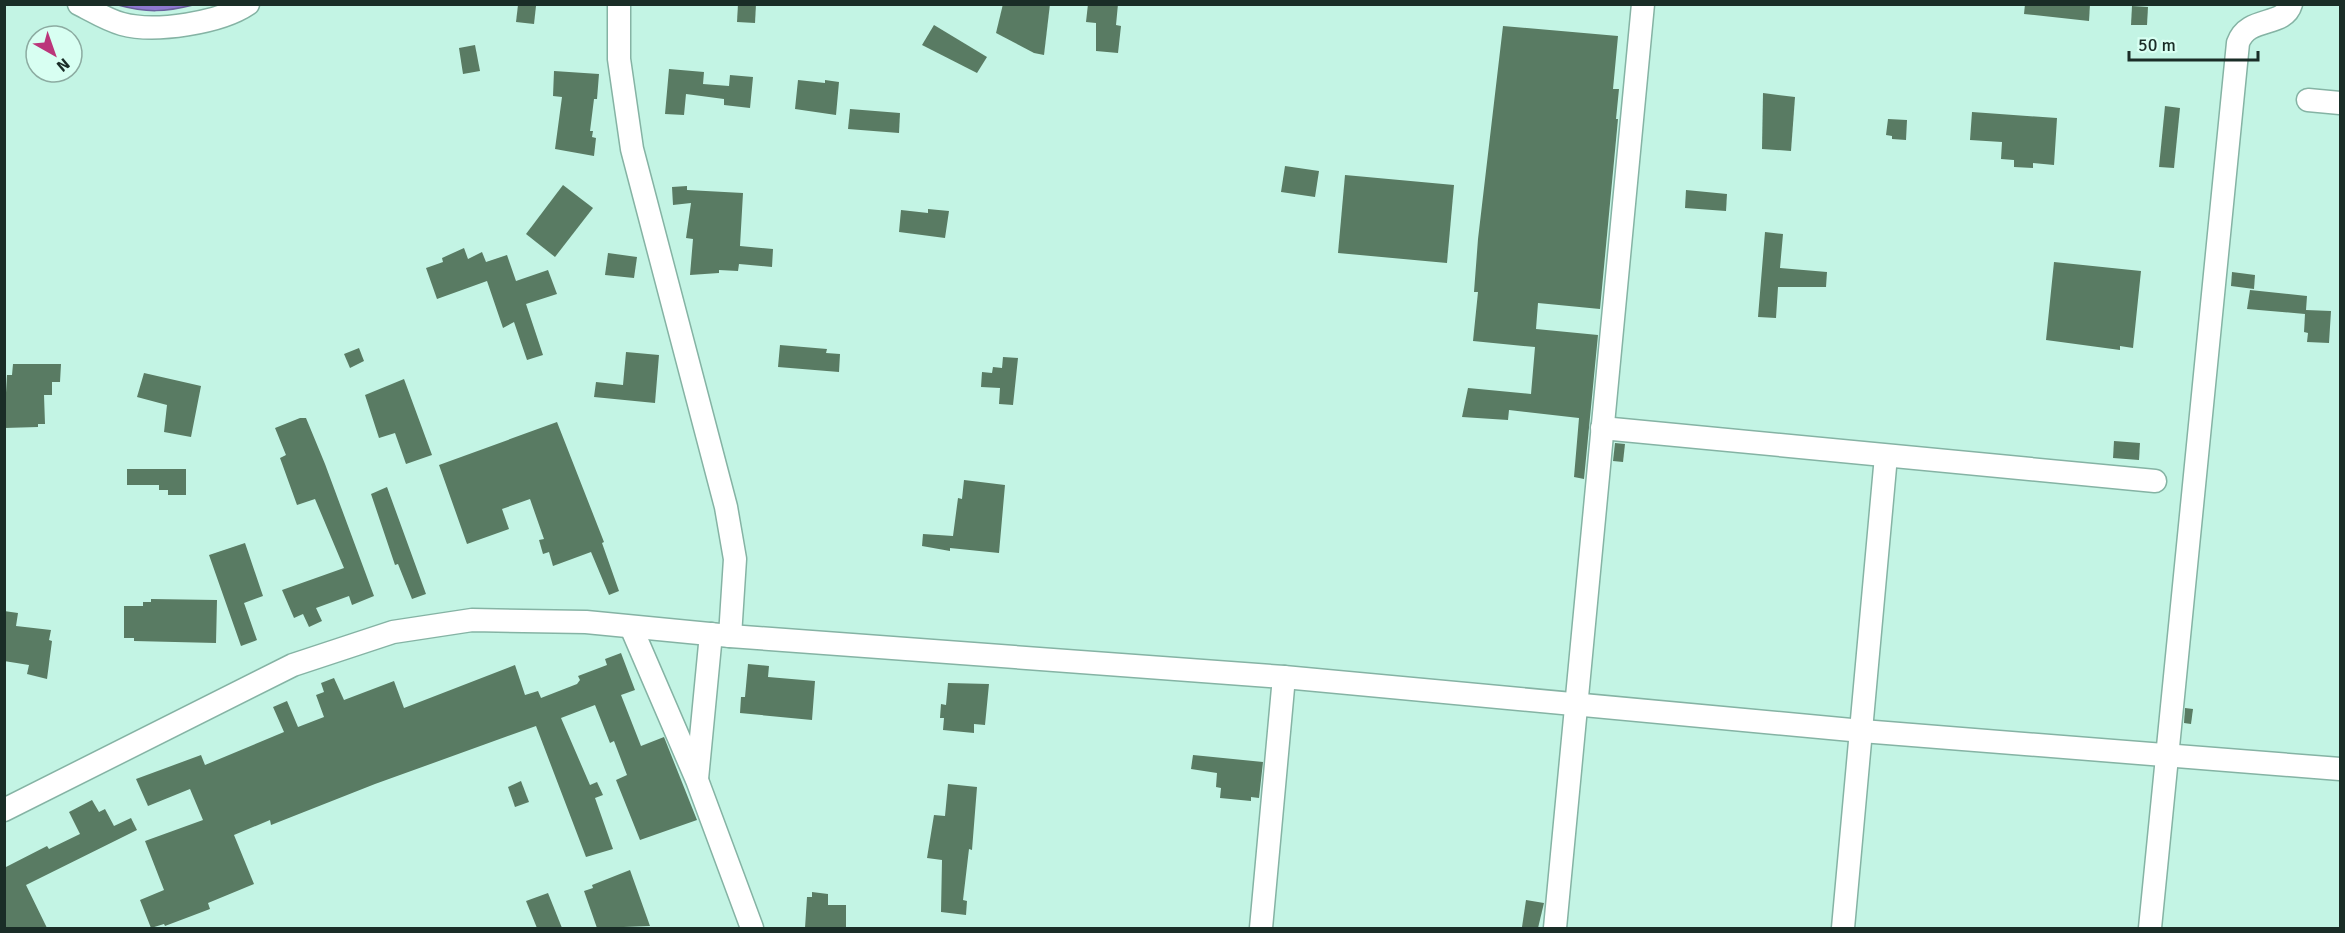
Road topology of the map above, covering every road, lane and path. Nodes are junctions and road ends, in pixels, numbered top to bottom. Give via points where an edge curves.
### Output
1 (79, 4) edge
2 (248, 4) edge
3 (619, 4) edge
4 (1642, 4) edge
5 (2291, 4) edge
6 (2308, 100) dead end
7 (2340, 103) edge
8 (1602, 428) junction
9 (1886, 456) junction
10 (2155, 481) dead end
11 (631, 627) junction
12 (720, 635) junction
13 (1284, 677) junction
14 (1576, 704) junction
15 (1862, 731) junction
16 (2167, 755) junction
17 (2340, 769) edge
18 (697, 780) junction
19 (4, 810) edge
20 (752, 928) edge
21 (1261, 928) edge
22 (1555, 928) edge
23 (1843, 928) edge
24 (2150, 928) edge

1 - 2 street via 122,24 154,27 208,21 235,14
3 - 12 street via 618,59 632,149 726,507 735,559
4 - 8 street
5 - 16 street via 2277,18 2250,26 2242,32 2238,43
6 - 7 street
8 - 9 street
8 - 14 street
9 - 10 street
9 - 15 street
11 - 12 street
11 - 18 street
11 - 19 street via 586,622 472,620 393,632 293,665
12 - 13 street
12 - 18 street
13 - 14 street
13 - 21 street
14 - 15 street
14 - 22 street
15 - 16 street
15 - 23 street
16 - 17 street
16 - 24 street
18 - 20 street

